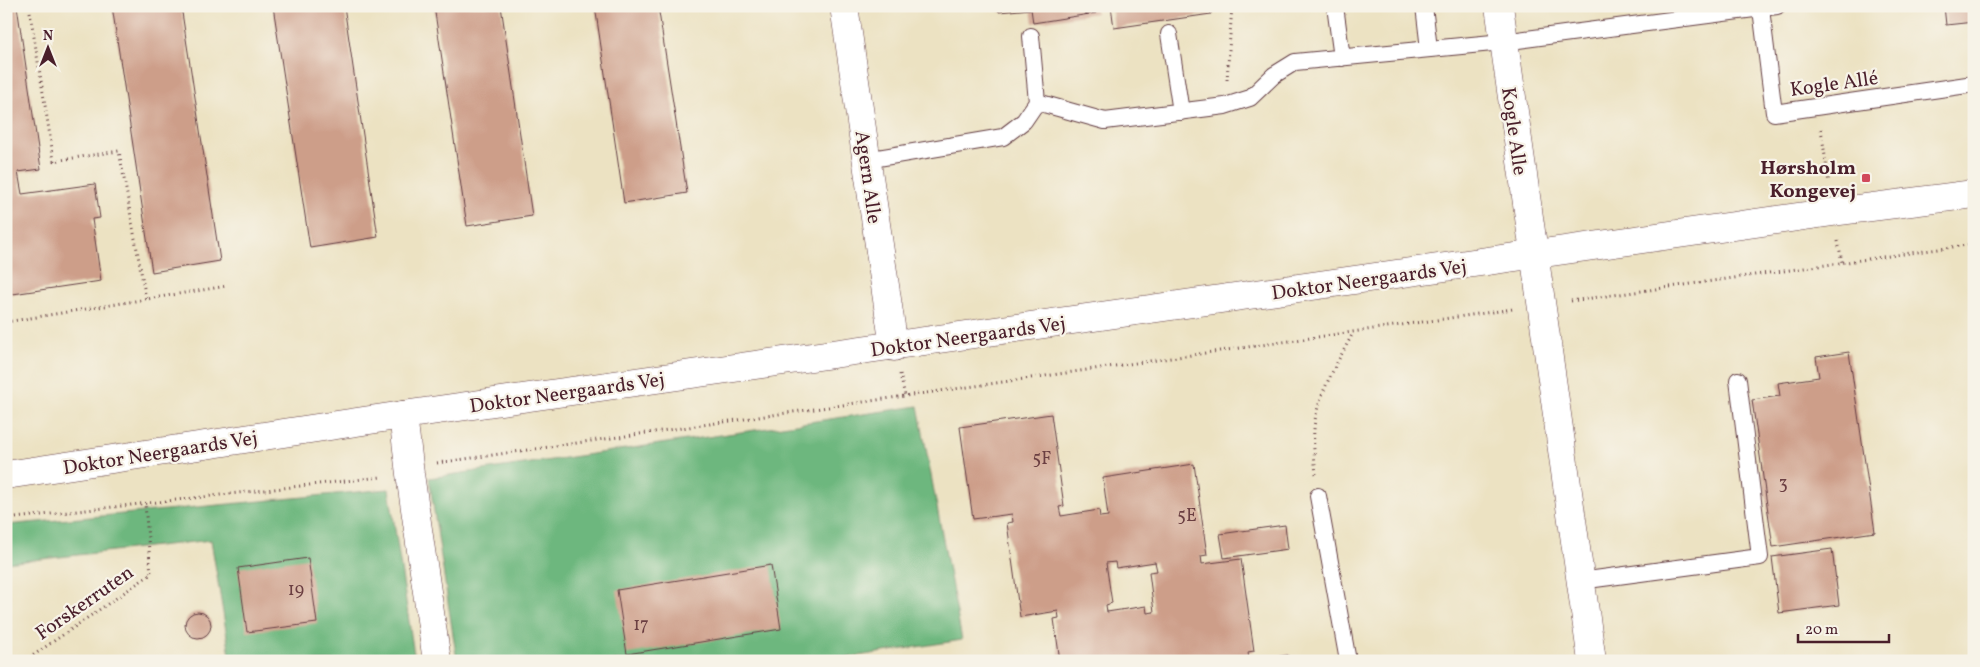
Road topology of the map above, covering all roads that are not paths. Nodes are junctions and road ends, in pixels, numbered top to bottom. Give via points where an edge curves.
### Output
1 (844, 6) edge
2 (1335, 6) edge
3 (1424, 6) edge
4 (1498, 6) edge
5 (1769, 7) edge
6 (1170, 34) dead end
7 (1031, 36) dead end
8 (1502, 42) junction
9 (1430, 49) junction
10 (1342, 58) junction
11 (1974, 84) edge
12 (1037, 102) junction
13 (1181, 112) junction
14 (866, 160) junction
15 (1974, 194) edge
16 (1533, 255) junction
17 (894, 347) junction
18 (1738, 380) dead end
19 (403, 415) junction
20 (6, 475) edge
21 (1318, 496) road end
22 (1580, 581) junction
23 (437, 661) edge
24 (1348, 661) edge
25 (1592, 661) edge

1 - 14 street, Agern Alle
2 - 10 lane
3 - 9 lane
4 - 8 street, Kogle Alle
5 - 8 lane
5 - 11 lane, Kogle Allé via 1774,113
6 - 13 lane
7 - 12 lane
8 - 9 lane
8 - 16 street, Kogle Alle
9 - 10 lane
10 - 13 lane via 1295,62 1274,75 1250,98 1225,106
12 - 13 lane via 1105,121
12 - 14 lane via 1024,121 1003,137
14 - 17 street, Agern Alle
15 - 16 street, Doktor Neergaards Vej
16 - 17 street, Doktor Neergaards Vej
16 - 22 street
17 - 19 street, Doktor Neergaards Vej
18 - 22 lane via 1760,557
19 - 20 street, Doktor Neergaards Vej
19 - 23 street
21 - 24 lane
22 - 25 street

